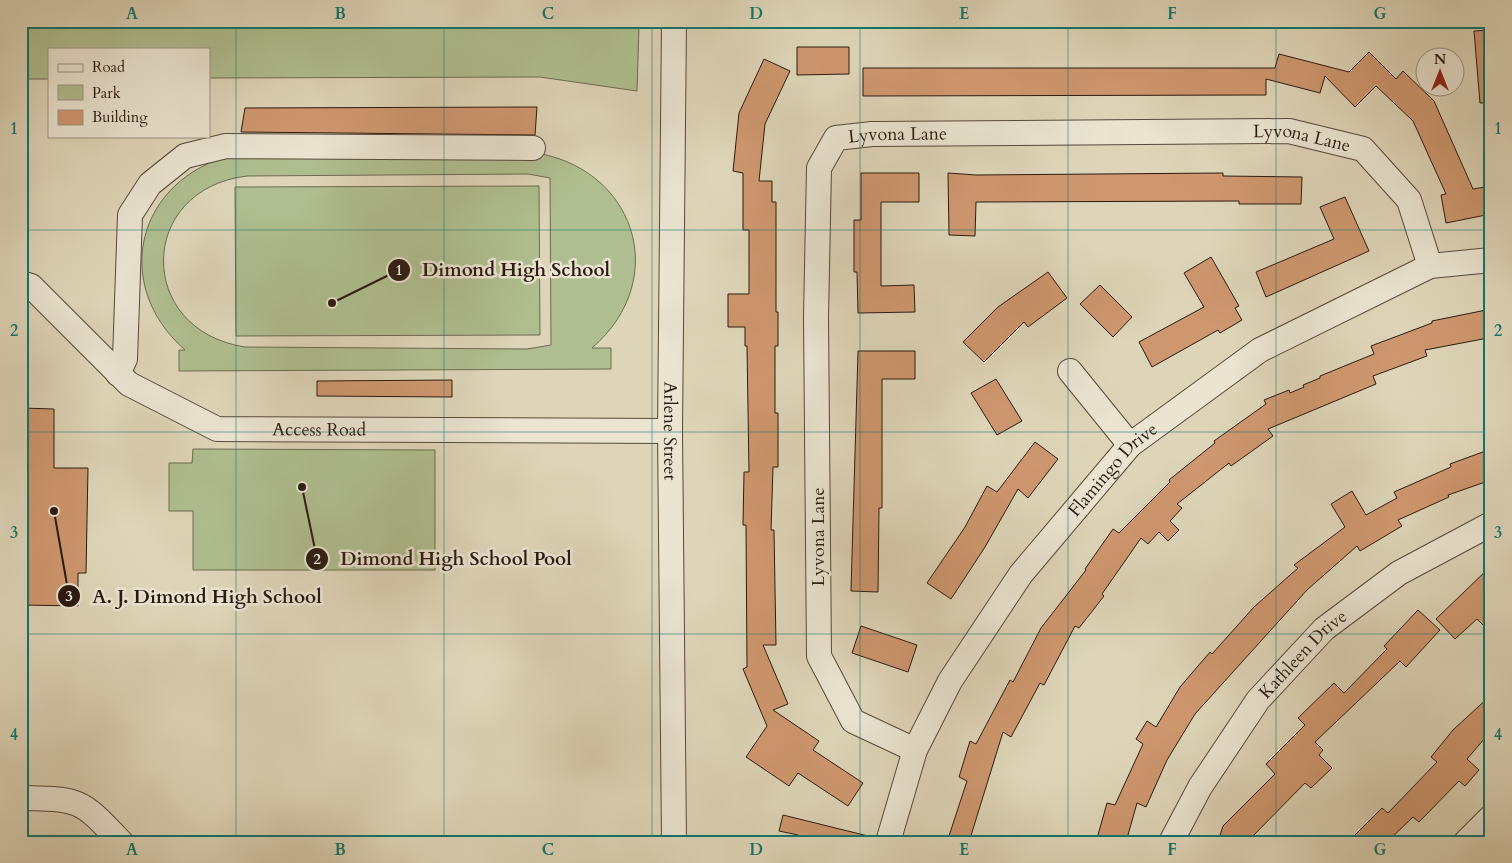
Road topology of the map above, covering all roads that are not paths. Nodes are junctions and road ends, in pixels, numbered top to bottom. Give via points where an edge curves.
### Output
1 (674, 21) edge
2 (533, 148) dead end
3 (1491, 260) edge
4 (1430, 266) junction
5 (21, 283) edge
6 (1070, 371) dead end
7 (118, 374) junction
8 (670, 431) junction
9 (1130, 445) junction
10 (1491, 524) edge
11 (915, 750) junction
12 (21, 798) edge
13 (1491, 817) edge
14 (121, 842) edge
15 (674, 842) edge
16 (888, 842) edge
17 (1171, 842) edge
18 (1466, 842) edge

1 - 8 street, Arlene Street
2 - 7 street via 226,146 185,156 150,184 130,216 125,359
3 - 4 street, Flamingo Drive
4 - 9 street, Flamingo Drive via 1260,350
4 - 11 street, Lyvona Lane via 1409,200 1363,149 1289,131 872,134 836,138 819,168 816,317 819,656 853,720
5 - 7 street, Access Road via 31,286
6 - 9 street
7 - 8 street, Access Road via 129,384 217,429
8 - 15 street, Arlene Street
9 - 11 street, Flamingo Drive via 1021,574 950,681
10 - 17 street, Kathleen Drive via 1399,573 1324,629 1258,700 1200,787
11 - 16 street, Flamingo Drive
12 - 14 street via 76,802 90,810
13 - 18 street

